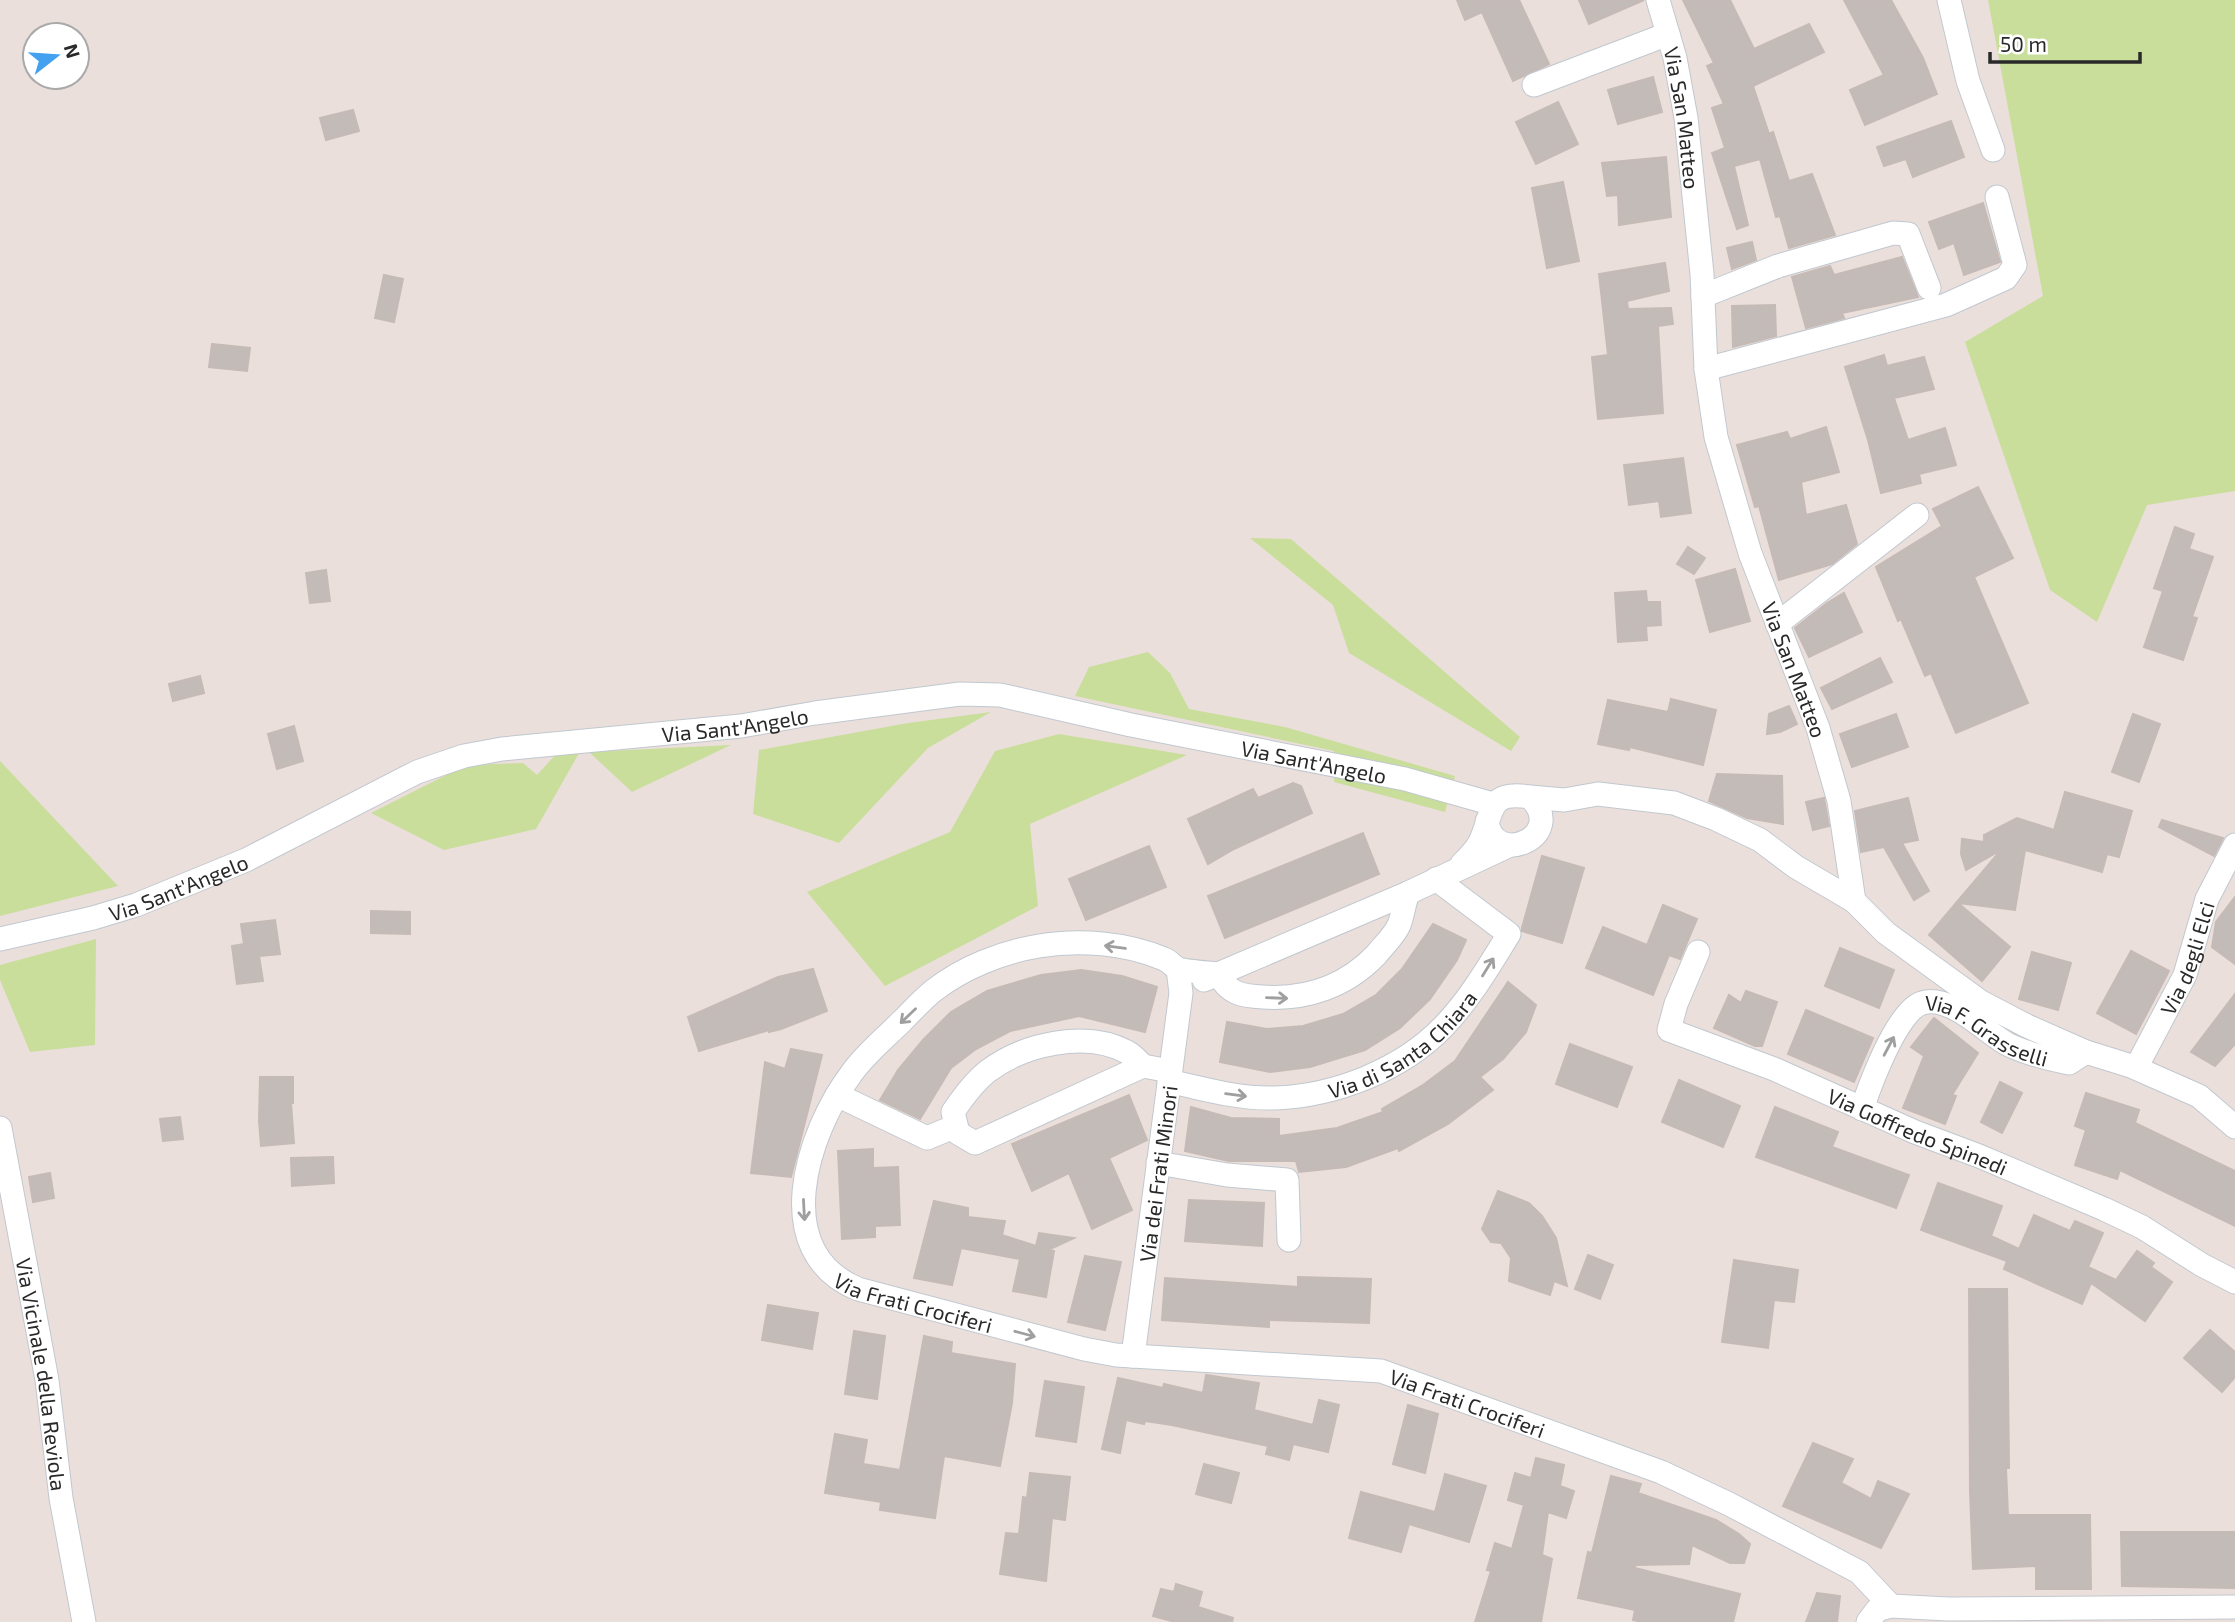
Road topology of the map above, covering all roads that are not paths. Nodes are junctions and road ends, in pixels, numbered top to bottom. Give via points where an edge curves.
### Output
1 (1658, 0) edge
2 (1948, 0) edge
3 (1668, 34) junction
4 (1534, 85) dead end
5 (1993, 150) dead end
6 (1997, 197) dead end
7 (1929, 288) dead end
8 (1703, 296) junction
9 (1706, 369) junction
10 (1917, 515) dead end
11 (1777, 624) junction
12 (1598, 794) junction
13 (1530, 797) junction
14 (1490, 813) junction
15 (1541, 827) junction
16 (2235, 845) edge
17 (1508, 846) junction
18 (1459, 868) junction
19 (1436, 878) junction
20 (1408, 893) junction
21 (1854, 901) junction
22 (0, 939) edge
23 (1698, 952) dead end
24 (1178, 969) junction
25 (1218, 975) junction
26 (1181, 993) junction
27 (2086, 1052) junction
28 (1143, 1066) junction
29 (2136, 1068) junction
30 (1170, 1076) junction
31 (837, 1095) junction
32 (1862, 1109) junction
33 (2229, 1114) edge
34 (956, 1126) junction
35 (0, 1128) edge
36 (1158, 1163) junction
37 (1289, 1240) dead end
38 (2235, 1282) edge
39 (1133, 1356) junction
40 (1891, 1606) junction
41 (2229, 1612) edge
42 (84, 1622) edge
43 (1868, 1622) edge

1 - 3 street, Via San Matteo
2 - 5 street via 1968,81
3 - 4 street
3 - 8 street, Via San Matteo via 1686,118
6 - 9 street via 2015,265 2006,278 1946,305
7 - 8 street via 1908,234 1893,233 1779,266
8 - 9 street, Via San Matteo
9 - 11 street, Via San Matteo via 1726,476
10 - 11 street
11 - 21 street, Via San Matteo via 1830,768
12 - 13 street, Via Sant'Angelo via 1564,800
12 - 15 street via 1569,806
12 - 21 street, Via Sant'Angelo via 1674,803 1716,819 1760,841
13 - 14 street, Via Sant'Angelo via 1509,795
13 - 15 street via 1540,810
14 - 17 street via 1491,835
14 - 18 street via 1474,851
14 - 22 street, Via Sant'Angelo via 1405,779 1021,699 960,694 741,726 464,756 417,772 220,873 114,912
15 - 17 street via 1527,840
16 - 29 street, Via degli Elci via 2207,899 2185,975
17 - 18 street
18 - 19 street
19 - 20 street
30 -> 19 street, Via di Santa Chiara via 1238,1095 1300,1096 1356,1081 1412,1053 1463,1004 1509,934
20 - 25 street
25 -> 20 street via 1225,987 1237,993 1278,998 1292,998 1349,979 1389,941
21 - 27 street via 1886,933 1966,993
23 - 32 street, Via Goffredo Spinedi via 1669,1030 1774,1069
24 - 25 street, Via Frati Crociferi
24 - 26 street, Via dei Frati Minori
24 -> 31 street, Via Frati Crociferi via 1168,960 1140,950 1095,944 1040,946 980,963 933,991 855,1068
25 - 26 street
26 - 30 street, Via dei Frati Minori
27 - 29 street
32 -> 27 street, Via F. Grasselli via 1875,1072 1904,1017 1922,1003 1945,1004 2008,1044 2053,1060 2069,1063
28 - 30 street
28 - 34 street via 975,1143 958,1133
28 - 34 street via 1129,1052 1105,1044 1049,1044 1018,1053 988,1071 965,1094 953,1112
29 - 33 street
30 - 36 street, Via dei Frati Minori
31 - 34 street via 927,1138
31 -> 39 street, Via Frati Crociferi via 811,1157 803,1195 811,1246 831,1274 858,1289 1016,1332
32 - 38 street, Via Goffredo Spinedi via 2104,1209
35 - 42 street, Via Vicinale della Reviola via 47,1380 61,1498
36 - 37 street via 1287,1180
36 - 39 street, Via dei Frati Minori
39 - 40 street, Via Frati Crociferi via 1381,1371 1661,1472 1859,1572
40 - 41 street
40 - 43 street via 1877,1610

